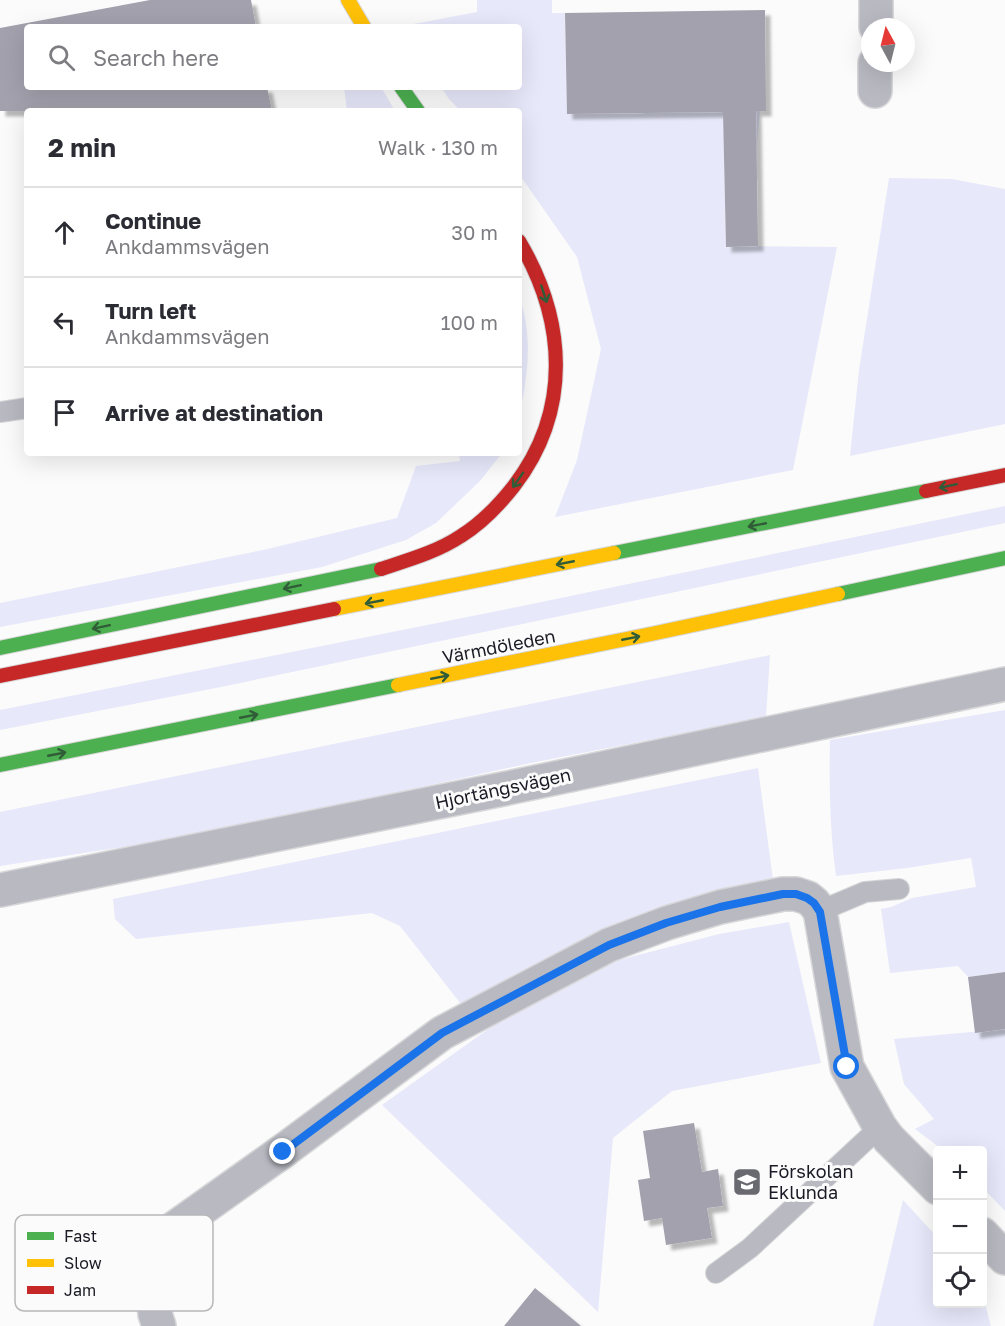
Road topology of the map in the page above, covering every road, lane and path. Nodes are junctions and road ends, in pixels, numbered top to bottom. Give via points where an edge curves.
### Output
1 (348, 0) edge
2 (876, 0) edge
3 (876, 18) edge
4 (362, 24) edge
5 (403, 90) edge
6 (416, 108) edge
7 (522, 246) edge
8 (24, 408) edge
9 (0, 412) edge
10 (1005, 475) edge
11 (1005, 558) edge
12 (0, 648) edge
13 (0, 676) edge
14 (1005, 684) edge
15 (0, 765) edge
16 (899, 889) dead end
17 (0, 890) edge
18 (820, 912) junction
19 (880, 1127) junction
20 (933, 1183) edge
21 (194, 1215) edge
22 (987, 1239) edge
23 (1005, 1258) edge
24 (716, 1272) dead end
25 (155, 1311) edge
26 (159, 1326) edge

1 - 4 highway
2 - 3 street
5 - 6 highway
7 -> 12 highway via 540,280 549,310 554,342 553,402 544,435 508,495 461,536 423,556 380,569
8 - 9 lane
10 -> 13 highway
15 -> 11 highway, Värmdöleden via 651,634
14 - 17 street, Hjortängsvägen
16 - 18 lane via 866,892
18 - 19 street via 847,1067
18 - 21 street via 807,898 783,894 720,907 609,945 442,1033
19 - 20 street
19 - 24 lane via 750,1248
22 - 23 street
25 - 26 street

